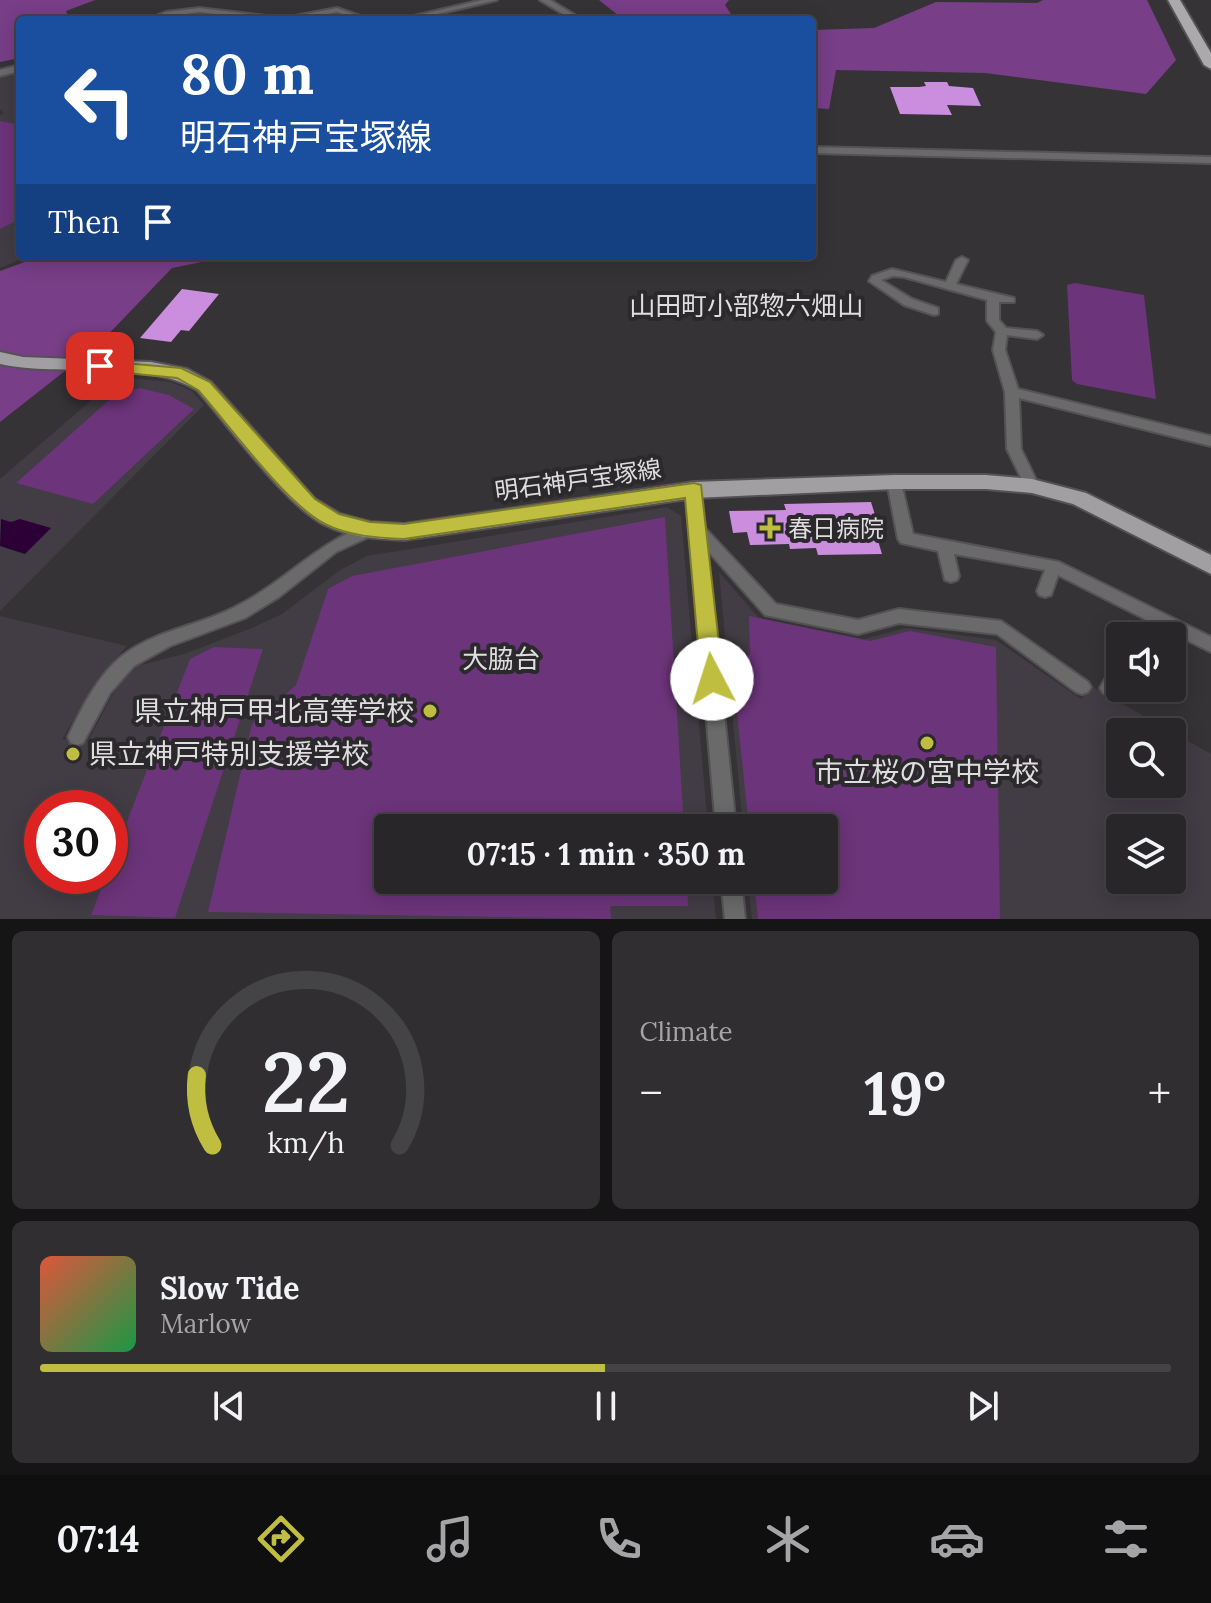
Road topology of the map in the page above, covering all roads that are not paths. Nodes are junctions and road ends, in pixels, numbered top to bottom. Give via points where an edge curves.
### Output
1 (493, 0) edge
2 (544, 0) edge
3 (1174, 0) edge
4 (159, 16) edge
5 (252, 16) edge
6 (306, 16) edge
7 (356, 16) edge
8 (419, 16) edge
9 (572, 16) edge
10 (1211, 65) edge
11 (816, 150) edge
12 (1211, 160) edge
13 (962, 260) dead end
14 (950, 285) junction
15 (993, 298) junction
16 (1010, 300) dead end
17 (934, 311) dead end
18 (1002, 331) junction
19 (1037, 335) dead end
20 (0, 358) edge
21 (1012, 392) junction
22 (1211, 441) edge
23 (894, 482) junction
24 (1032, 486) junction
25 (694, 490) junction
26 (370, 530) junction
27 (698, 530) junction
28 (945, 546) junction
29 (1211, 565) edge
30 (1054, 566) junction
31 (951, 576) dead end
32 (1045, 591) dead end
33 (1155, 617) junction
34 (1152, 622) edge
35 (1211, 645) edge
36 (1082, 687) dead end
37 (77, 737) dead end
38 (725, 814) edge
39 (732, 894) edge
40 (735, 919) edge

1 - 8 street
2 - 9 street
3 - 10 highway
4 - 5 street via 194,9
6 - 7 street via 337,10
11 - 12 street
13 - 14 street
14 - 15 street
14 - 17 street via 892,272 876,278 908,302
15 - 16 street
15 - 18 street via 993,321
18 - 19 street
18 - 21 street via 999,350
20 - 26 main road, 明石神戸宝塚線 via 181,373 204,386 308,504 333,520
21 - 22 street
21 - 24 street via 1014,449
23 - 24 main road, 明石神戸宝塚線
23 - 25 main road, 明石神戸宝塚線
23 - 28 street via 906,539
24 - 29 main road, 明石神戸宝塚線 via 1079,498
25 - 26 main road, 明石神戸宝塚線 via 404,532
25 - 27 street
26 - 37 street via 331,548 239,613 164,641 128,661 104,688
27 - 36 street via 771,610 858,627 899,616 1001,628
27 - 38 street
28 - 30 street
28 - 31 street
30 - 32 street
30 - 33 street
33 - 34 street
33 - 35 street
39 - 40 street

